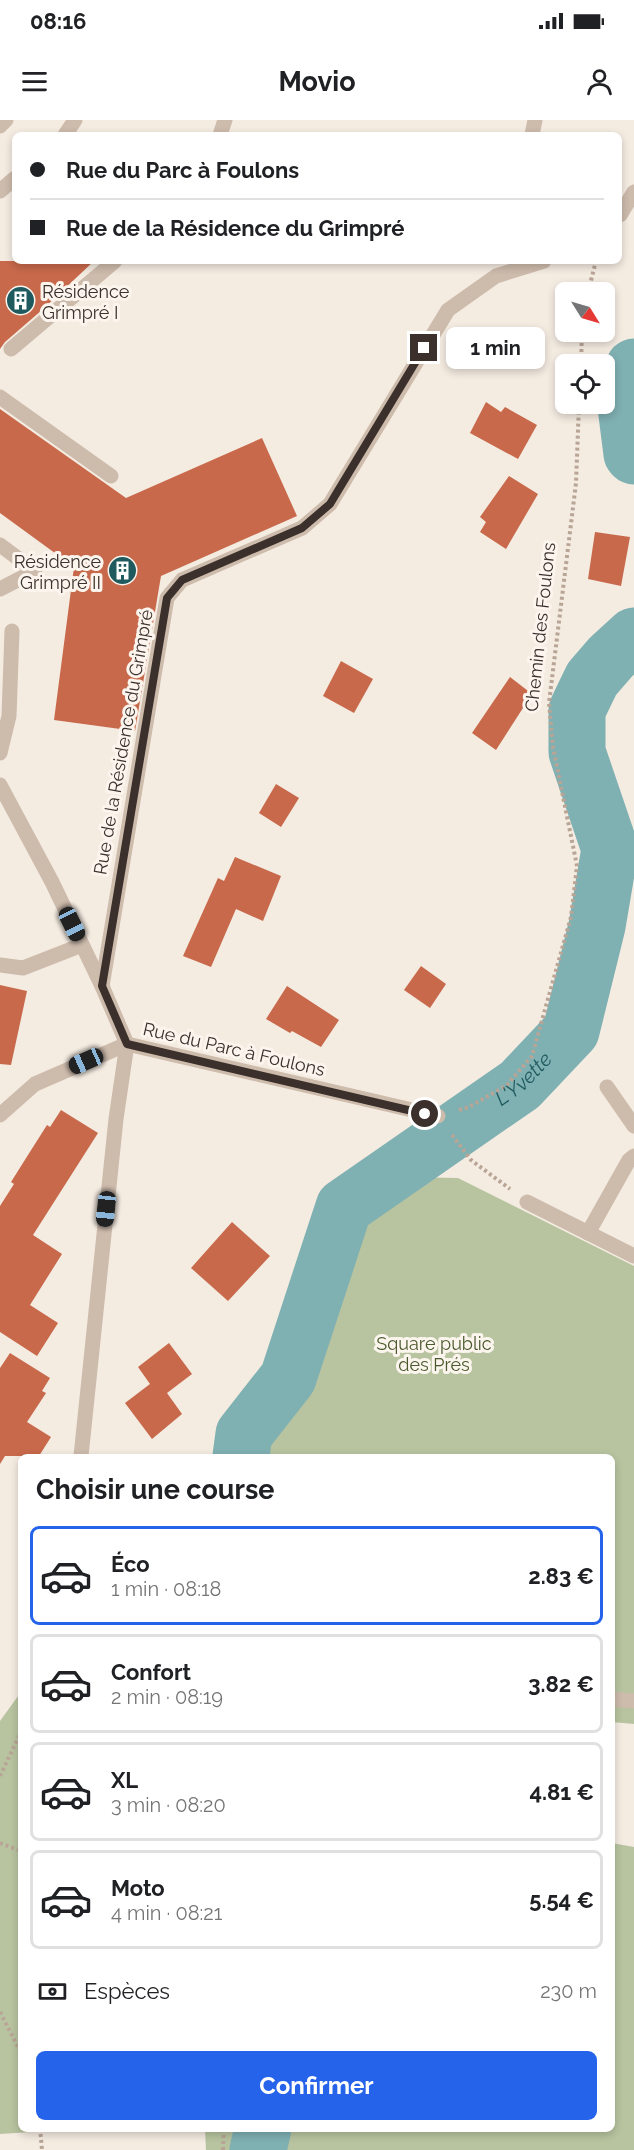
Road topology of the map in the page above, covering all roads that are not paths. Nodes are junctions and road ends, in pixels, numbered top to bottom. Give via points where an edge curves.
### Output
1 (6, 120) edge
2 (0, 126) edge
3 (12, 181) edge
4 (0, 191) edge
5 (634, 192) edge
6 (622, 212) edge
7 (111, 264) edge
8 (534, 264) edge
9 (11, 349) dead end
10 (0, 397) edge
11 (111, 476) dead end
12 (0, 545) edge
13 (0, 589) edge
14 (12, 631) dead end
15 (0, 753) edge
16 (0, 786) edge
17 (82, 945) junction
18 (0, 966) edge
19 (102, 986) junction
20 (127, 1044) junction
21 (607, 1087) dead end
22 (0, 1115) edge
23 (442, 1122) road end
24 (634, 1126) edge
25 (634, 1156) edge
26 (527, 1202) road end
27 (588, 1233) junction
28 (634, 1256) edge
29 (81, 1454) edge
30 (615, 1699) edge
31 (634, 1701) edge

1 - 2 street
3 - 4 street
5 - 6 street
7 - 9 street
8 - 19 street, Rue de la Résidence du Grimpré via 496,276 448,310 330,504 302,528 182,580 167,598
10 - 11 street
12 - 13 street via 35,571
14 - 15 street via 9,716
16 - 17 street, Rue du Parc à Foulons
17 - 18 street via 23,968
17 - 19 street, Rue du Parc à Foulons
19 - 20 street, Rue du Parc à Foulons
20 - 22 street via 35,1083
20 - 23 street, Rue du Parc à Foulons
20 - 29 street
21 - 24 street
25 - 27 street
26 - 27 street
27 - 28 street
30 - 31 street

